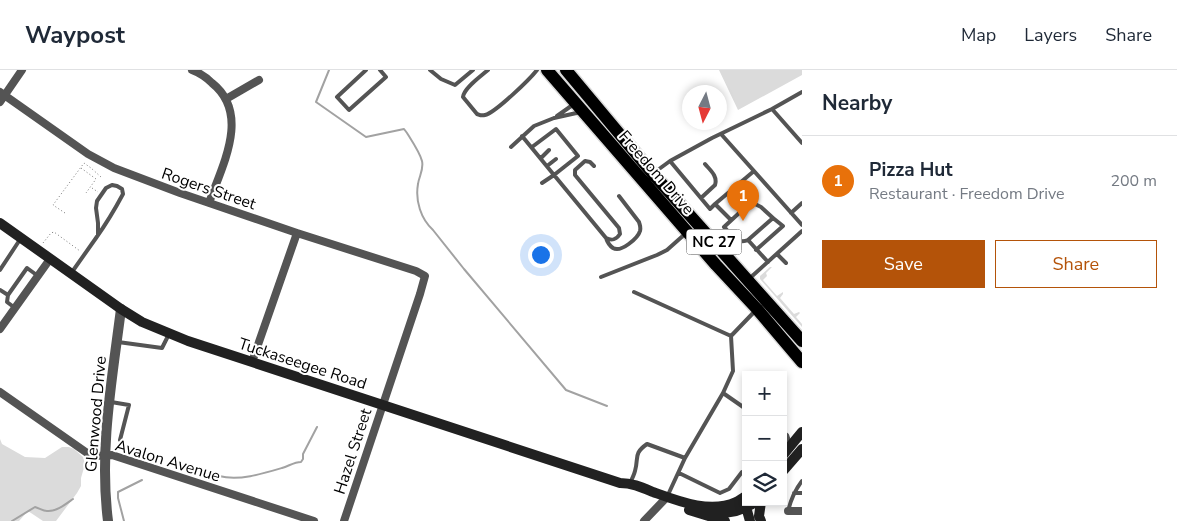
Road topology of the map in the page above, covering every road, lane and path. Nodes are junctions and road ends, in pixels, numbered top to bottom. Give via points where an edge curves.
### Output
1 (22, 70) edge
2 (192, 70) edge
3 (366, 70) edge
4 (380, 70) edge
5 (430, 70) edge
6 (473, 70) edge
7 (488, 70) edge
8 (538, 70) edge
9 (547, 70) edge
10 (566, 70) edge
11 (259, 80) dead end
12 (802, 92) edge
13 (586, 94) junction
14 (2, 96) edge
15 (226, 99) junction
16 (579, 107) junction
17 (772, 109) junction
18 (554, 118) junction
19 (721, 134) junction
20 (522, 136) junction
21 (802, 143) edge
22 (510, 146) dead end
23 (532, 147) junction
24 (549, 150) dead end
25 (540, 158) junction
26 (556, 159) dead end
27 (670, 161) junction
28 (705, 164) dead end
29 (547, 166) junction
30 (594, 166) dead end
31 (80, 168) junction
32 (754, 171) junction
33 (653, 174) junction
34 (554, 175) junction
35 (101, 177) dead end
36 (542, 183) dead end
37 (86, 193) dead end
38 (619, 196) dead end
39 (701, 198) junction
40 (209, 202) junction
41 (802, 203) edge
42 (716, 204) junction
43 (65, 213) dead end
44 (791, 213) junction
45 (773, 218) junction
46 (731, 220) junction
47 (0, 223) edge
48 (802, 225) edge
49 (802, 231) edge
50 (687, 232) junction
51 (297, 233) junction
52 (98, 235) junction
53 (21, 238) junction
54 (606, 238) junction
55 (748, 240) junction
56 (42, 245) dead end
57 (756, 250) junction
58 (85, 254) junction
59 (777, 254) junction
60 (50, 259) junction
61 (768, 262) junction
62 (786, 263) dead end
63 (716, 265) junction
64 (0, 270) edge
65 (71, 274) junction
66 (38, 276) junction
67 (425, 276) joint
68 (601, 277) dead end
69 (748, 280) junction
70 (0, 290) edge
71 (634, 292) dead end
72 (8, 295) junction
73 (15, 308) junction
74 (121, 309) junction
75 (757, 309) junction
76 (0, 329) edge
77 (169, 334) junction
78 (731, 336) junction
79 (117, 341) junction
80 (802, 341) edge
81 (252, 362) junction
82 (802, 362) edge
83 (0, 392) edge
84 (724, 393) junction
85 (109, 401) junction
86 (382, 405) junction
87 (742, 406) edge
88 (802, 432) edge
89 (120, 440) dead end
90 (789, 441) edge
91 (802, 449) edge
92 (105, 455) junction
93 (685, 458) junction
94 (787, 467) edge
95 (742, 472) dead end
96 (678, 473) junction
97 (802, 480) edge
98 (620, 483) junction
99 (630, 483) junction
100 (794, 493) junction
101 (802, 494) edge
102 (664, 499) junction
103 (742, 499) edge
104 (745, 506) edge
105 (749, 506) edge
106 (760, 506) edge
107 (689, 510) junction
108 (788, 511) joint
109 (802, 512) edge
110 (108, 521) edge
111 (314, 521) edge
112 (344, 521) edge
113 (644, 521) edge
114 (725, 521) edge
115 (750, 521) edge
116 (761, 521) edge

1 - 14 street
2 - 15 street via 216,86
3 - 4 lane via 337,97 349,110 386,77
5 - 6 lane via 441,80 455,84
7 - 8 lane via 462,94 477,114 484,116
9 - 16 main road, Freedom Drive / NC 27
10 - 13 main road, Freedom Drive / NC 27
11 - 15 street
12 - 17 lane
13 - 16 main road
13 - 33 main road, Freedom Drive / NC 27
14 - 40 street, Rogers Street via 102,162
15 - 40 street via 232,130
16 - 18 lane
16 - 18 lane
16 - 50 main road, Freedom Drive / NC 27
17 - 19 lane
17 - 21 lane
18 - 20 lane via 534,126
19 - 27 lane
19 - 32 lane
20 - 22 lane
20 - 23 lane
23 - 25 lane
23 - 34 lane via 556,129 578,156
24 - 25 lane
25 - 29 lane
26 - 29 lane
27 - 33 lane
27 - 39 lane
28 - 39 lane via 716,182
29 - 34 lane
30 - 54 lane via 585,161 575,170 575,175 619,228 618,238
31 - 35 path via 84,163
31 - 37 path via 96,179
31 - 43 path via 53,205
32 - 42 lane
32 - 44 lane
33 - 69 main road, Freedom Drive / NC 27
34 - 36 lane
34 - 54 lane
38 - 54 lane via 639,222 639,233 618,250
39 - 42 lane via 710,209
40 - 51 street, Rogers Street
41 - 44 lane
42 - 46 lane
44 - 48 lane
45 - 46 lane via 751,202
45 - 55 lane
45 - 57 lane via 783,226
46 - 55 lane via 724,227 740,242
47 - 53 main road, Tuckaseegee Road
49 - 59 lane
50 - 63 main road, Freedom Drive / NC 27
50 - 68 lane via 667,250
51 - 67 street, Rogers Street
51 - 81 street
52 - 52 lane via 123,194 117,186 106,188 97,201
52 - 58 lane
53 - 60 main road, Tuckaseegee Road
53 - 64 lane
55 - 57 lane
56 - 58 path via 54,232
57 - 61 lane
58 - 65 lane
59 - 61 lane
59 - 62 lane
60 - 65 main road, Tuckaseegee Road
60 - 66 street
61 - 69 lane
63 - 69 main road via 739,283
63 - 75 main road, Freedom Drive / NC 27
65 - 74 main road, Tuckaseegee Road
66 - 72 lane via 27,268
66 - 73 street
67 - 86 street, Hazel Street
69 - 80 main road, Freedom Drive / NC 27
70 - 72 lane
71 - 78 lane
72 - 73 lane via 7,302
73 - 76 street
74 - 77 main road, Tuckaseegee Road
74 - 79 street, Glenwood Drive
75 - 78 lane
75 - 82 main road, Freedom Drive / NC 27
77 - 79 lane via 162,348
77 - 81 main road, Tuckaseegee Road
78 - 84 lane via 733,371
79 - 85 street, Glenwood Drive
81 - 86 main road, Tuckaseegee Road
83 - 92 street, Avalon Avenue via 90,455
84 - 87 lane
84 - 93 lane
85 - 89 lane via 128,405
85 - 92 street, Glenwood Drive
86 - 98 main road, Tuckaseegee Road
86 - 112 street, Hazel Street
88 - 90 main road
91 - 94 main road
92 - 110 street, Glenwood Drive
92 - 111 street, Avalon Avenue
93 - 96 lane
93 - 99 lane via 647,444 636,458 636,469
95 - 96 lane via 729,489 720,494
96 - 102 lane
97 - 100 lane
98 - 99 main road, Tuckaseegee Road
98 - 102 main road, Tuckaseegee Road via 627,489
99 - 102 main road, Tuckaseegee Road
100 - 101 lane
100 - 108 lane
102 - 103 main road, Tuckaseegee Road via 720,506
102 - 107 main road, Tuckaseegee Road
102 - 113 street
104 - 107 main road, Tuckaseegee Road via 732,512
105 - 115 main road
106 - 116 main road
107 - 114 main road
108 - 109 street

